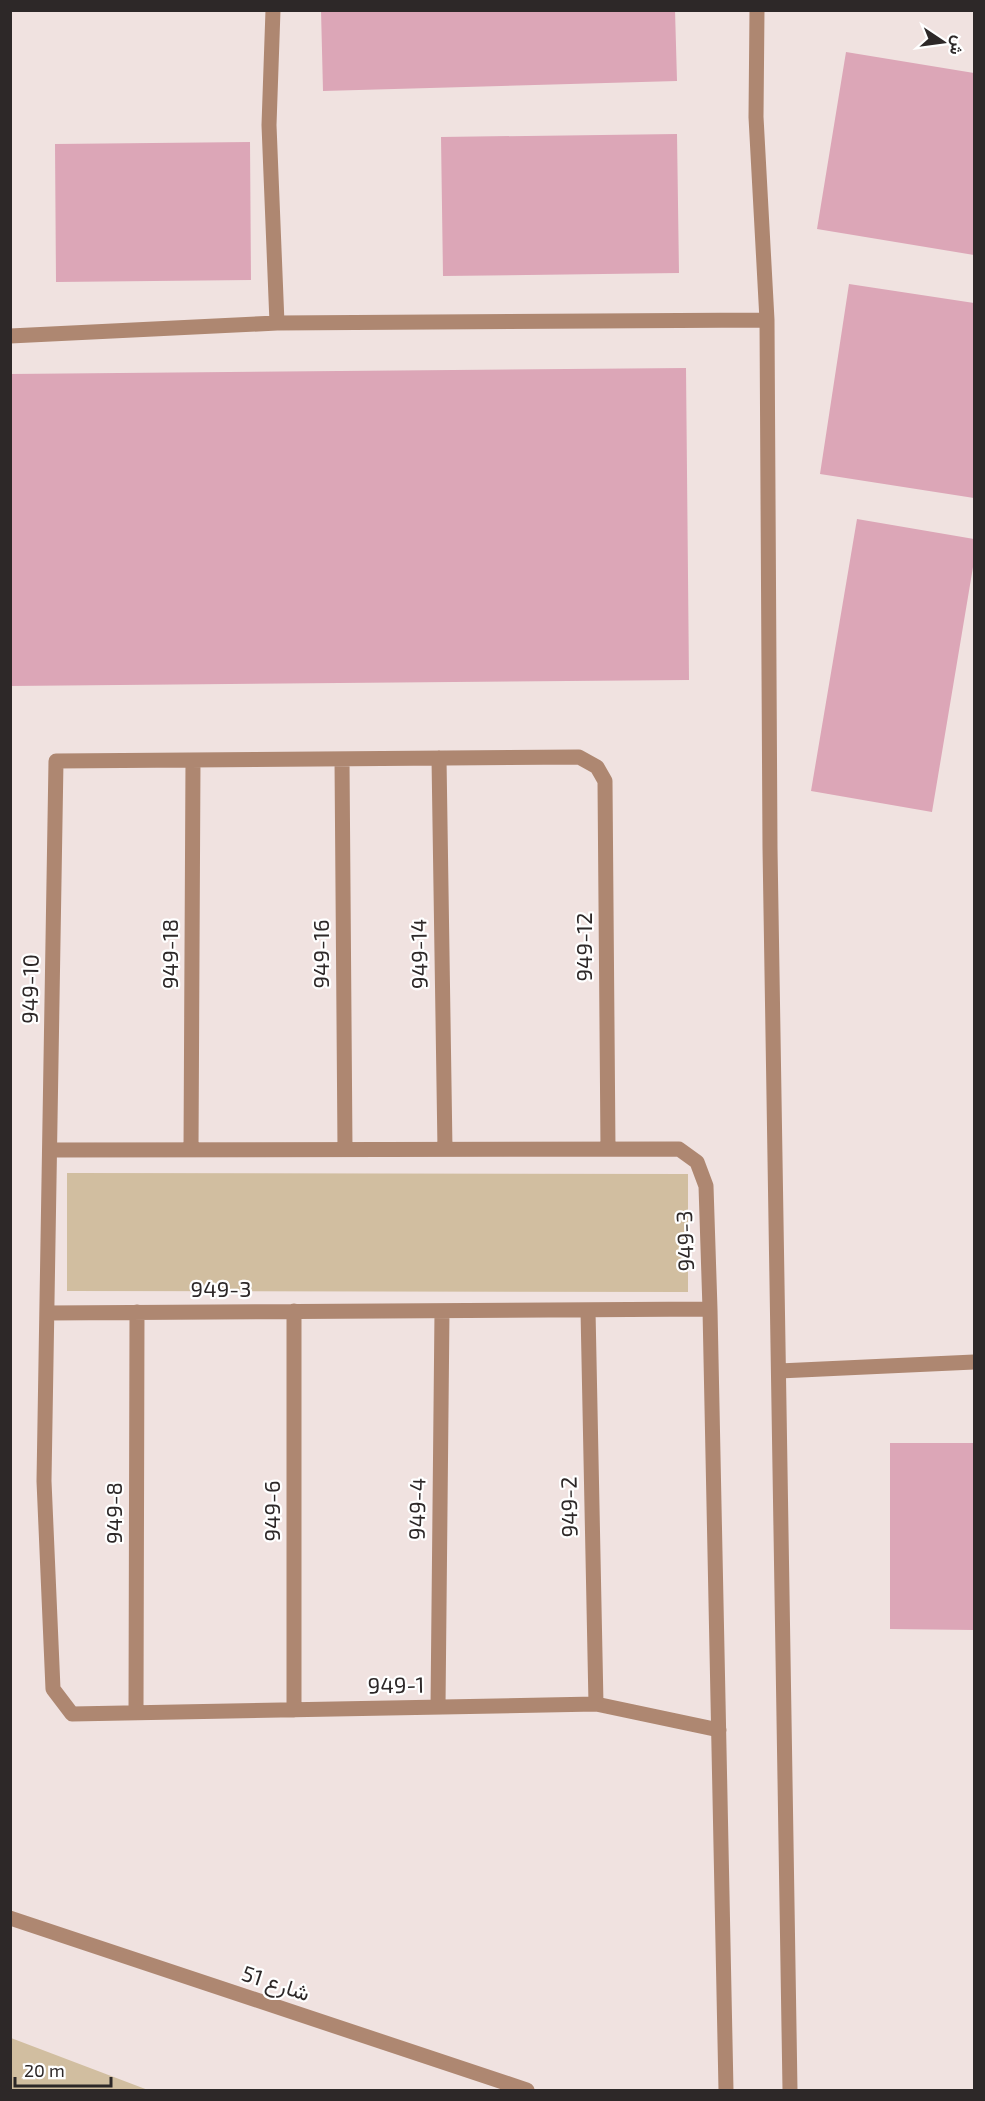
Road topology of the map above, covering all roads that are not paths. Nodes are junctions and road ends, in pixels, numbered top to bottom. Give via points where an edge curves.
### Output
1 (273, 10) edge
2 (757, 10) edge
3 (767, 320) junction
4 (277, 323) junction
5 (10, 336) edge
6 (439, 758) junction
7 (342, 759) junction
8 (193, 760) junction
9 (191, 1149) junction
10 (345, 1149) junction
11 (445, 1149) junction
12 (608, 1149) junction
13 (50, 1150) junction
14 (710, 1309) junction
15 (588, 1310) junction
16 (294, 1311) junction
17 (442, 1311) junction
18 (137, 1312) junction
19 (47, 1313) junction
20 (975, 1362) edge
21 (779, 1371) junction
22 (596, 1704) junction
23 (438, 1707) junction
24 (294, 1710) junction
25 (136, 1713) junction
26 (72, 1714) joint
27 (719, 1730) junction
28 (10, 1918) edge
29 (527, 2091) edge
30 (726, 2091) edge
31 (790, 2091) edge

1 - 4 street via 269,125
2 - 3 street via 756,117
3 - 4 street
3 - 21 street via 770,848
4 - 5 street
6 - 7 street
6 - 11 street, 949-14
6 - 12 street, 949-12 via 579,757 597,767 605,781
7 - 8 street
7 - 10 street, 949-16
8 - 9 street, 949-18
8 - 13 street, 949-10 via 56,761
9 - 10 street, 949-3
9 - 13 street, 949-3
10 - 11 street, 949-3
11 - 12 street, 949-3
12 - 14 street, 949-3 via 679,1149 697,1162 706,1186
13 - 19 street, 949-10
14 - 15 street, 949-3
14 - 27 street
15 - 17 street, 949-3
15 - 22 street, 949-2
16 - 17 street, 949-3
16 - 18 street, 949-3
16 - 24 street, 949-6
17 - 23 street, 949-4
18 - 19 street, 949-3
18 - 25 street, 949-8
19 - 26 street, 949-10 via 44,1481 53,1689
20 - 21 street
21 - 31 street
22 - 23 street, 949-1
22 - 27 street, 949-1
23 - 24 street, 949-1
24 - 25 street, 949-1
25 - 26 street, 949-1
27 - 30 street
28 - 29 street, شارع 51

